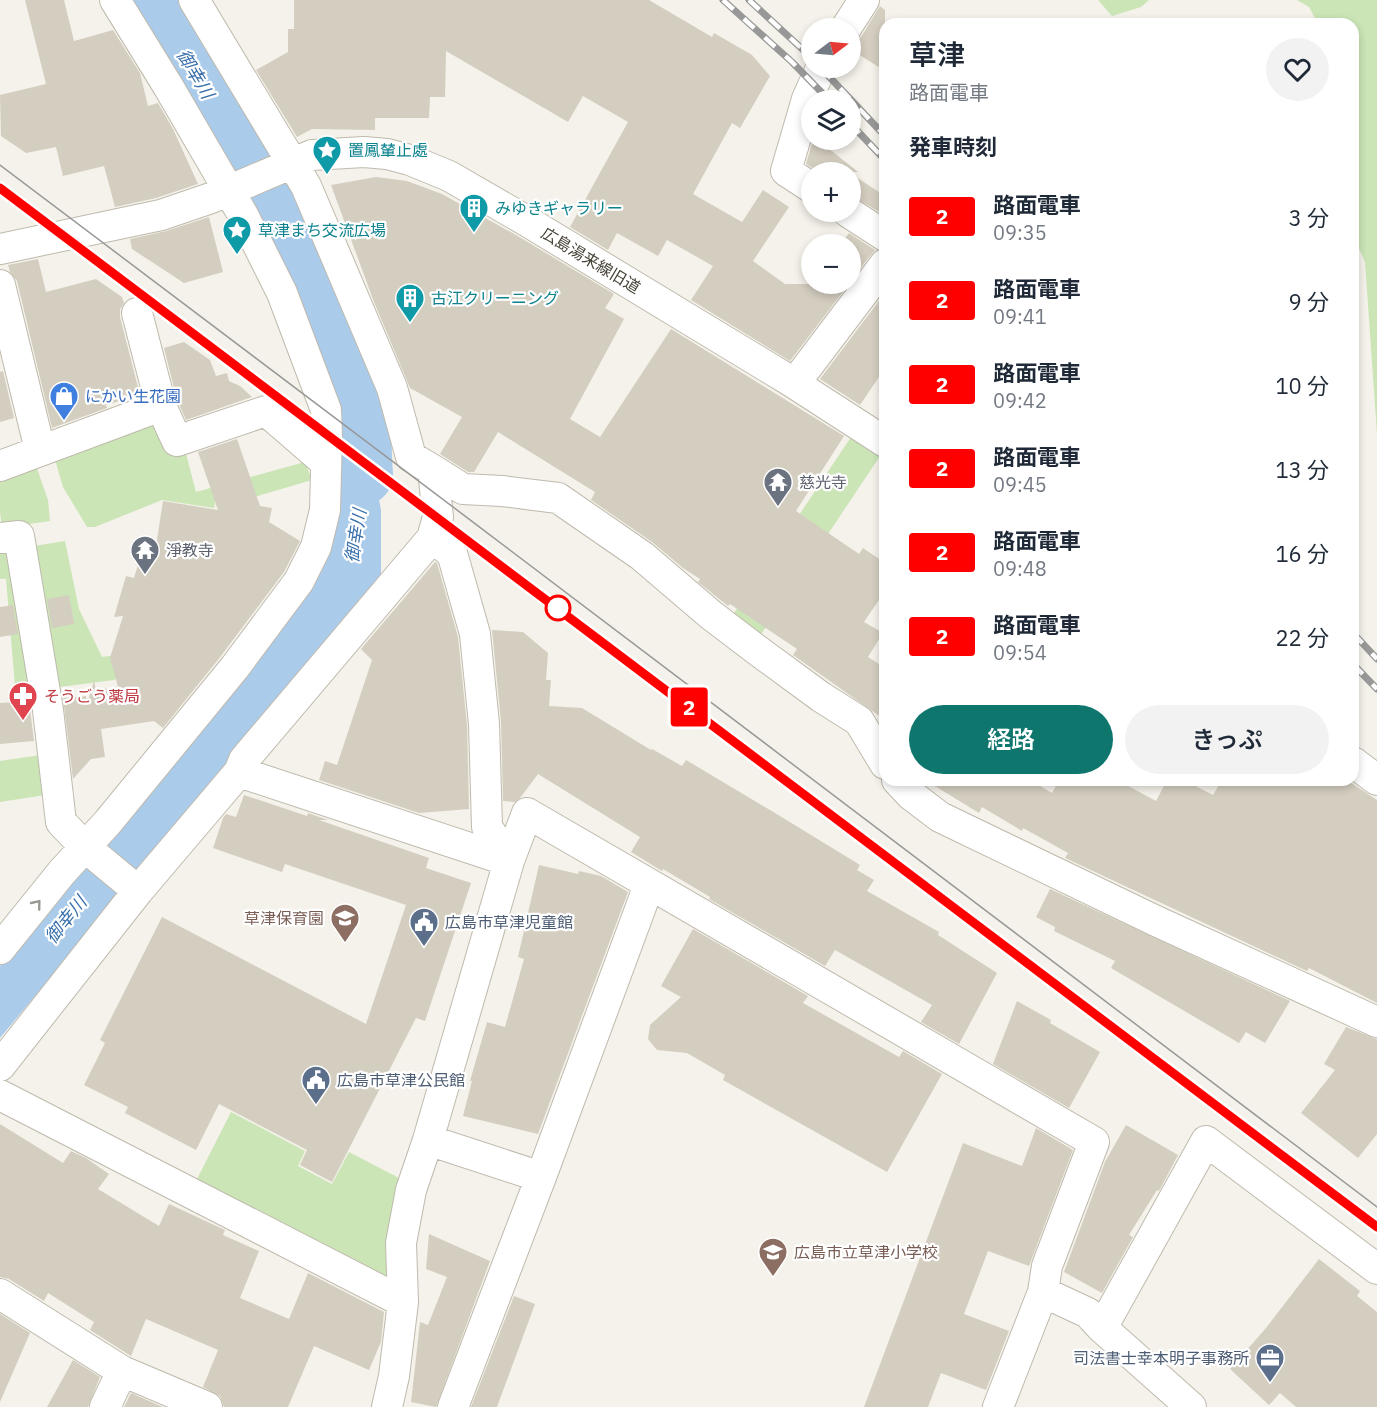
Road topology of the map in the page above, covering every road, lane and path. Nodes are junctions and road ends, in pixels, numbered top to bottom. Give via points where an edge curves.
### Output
1 (115, 0) edge
2 (194, 0) edge
3 (864, 0) edge
4 (852, 18) edge
5 (816, 78) edge
6 (288, 166) junction
7 (801, 181) edge
8 (235, 188) junction
9 (861, 220) edge
10 (879, 232) edge
11 (0, 249) edge
12 (879, 272) edge
13 (0, 285) edge
14 (137, 313) dead end
15 (795, 383) junction
16 (161, 405) junction
17 (879, 438) edge
18 (40, 450) junction
19 (325, 462) junction
20 (0, 466) edge
21 (433, 470) junction
22 (0, 538) edge
23 (432, 538) junction
24 (879, 754) edge
25 (1359, 766) edge
26 (239, 772) junction
27 (1377, 780) edge
28 (902, 786) edge
29 (86, 848) junction
30 (509, 861) junction
31 (649, 885) junction
32 (135, 889) junction
33 (0, 949) edge
34 (1377, 1022) edge
35 (0, 1066) edge
36 (0, 1095) edge
37 (428, 1140) junction
38 (541, 1177) junction
39 (1377, 1269) edge
40 (1043, 1292) junction
41 (0, 1294) edge
42 (403, 1302) junction
43 (1102, 1328) junction
44 (122, 1371) junction
45 (105, 1407) edge
46 (207, 1407) edge
47 (387, 1407) edge
48 (453, 1407) edge
49 (998, 1407) edge
50 (1191, 1407) edge

1 - 8 street
2 - 6 street
3 - 4 street
5 - 7 street via 786,171
6 - 8 street, 広島湯来線旧道
6 - 15 street, 広島湯来線旧道 via 312,155 364,152 410,160 449,176
6 - 21 street via 306,186 392,388 411,457
8 - 11 street, 広島湯来線旧道 via 161,215
8 - 19 street via 243,215 282,293 326,410
9 - 10 street
12 - 15 street
13 - 18 street
14 - 16 street
15 - 17 street, 広島湯来線旧道
16 - 18 street
16 - 19 street via 177,441 266,411
18 - 20 street
19 - 29 street via 325,510 316,547 299,581 235,667
21 - 23 street via 438,517
21 - 24 street via 463,489 558,498 642,556 761,653 859,721
22 - 29 street via 19,536 48,710 61,822
23 - 26 street via 244,760
23 - 30 street via 452,553 475,634 487,827
25 - 27 street
26 - 30 street
26 - 32 street
28 - 34 street via 940,818
29 - 32 street
33 -> 29 street
30 - 31 street via 526,813
30 - 37 street
31 - 38 street
31 - 40 street via 1094,1142 1047,1266
32 - 35 street
36 - 42 street
37 - 38 street
37 - 42 street via 411,1190 401,1243
38 - 48 street
39 - 43 street via 1206,1142
40 - 43 street via 1088,1313
40 - 49 street
41 - 44 street
42 - 47 street
43 - 50 street
44 - 45 street
44 - 46 street

